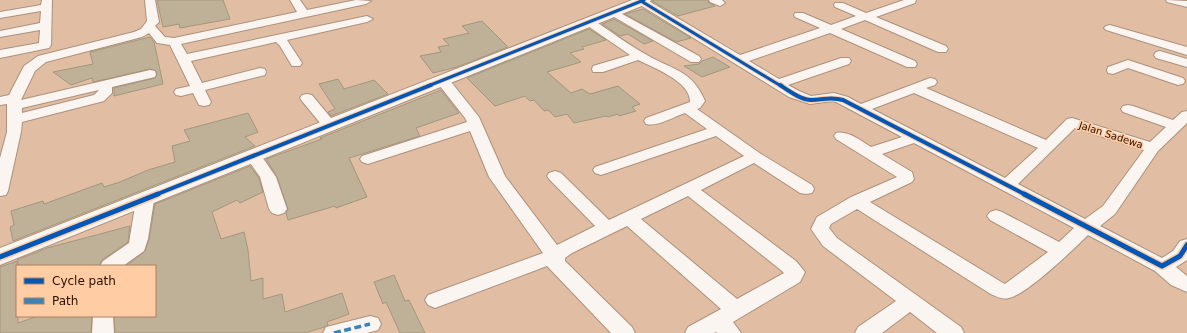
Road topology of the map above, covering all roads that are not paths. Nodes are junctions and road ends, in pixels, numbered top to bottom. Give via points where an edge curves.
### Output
1 (150, 0) edge
2 (295, 0) edge
3 (885, 0) edge
4 (1171, 0) edge
5 (366, 1) edge
6 (638, 1) edge
7 (911, 1) edge
8 (47, 3) edge
9 (1187, 4) edge
10 (838, 5) dead end
11 (898, 5) junction
12 (613, 12) junction
13 (304, 14) junction
14 (799, 14) dead end
15 (0, 15) edge
16 (866, 16) junction
17 (367, 20) dead end
18 (589, 22) junction
19 (46, 25) junction
20 (150, 27) junction
21 (830, 28) junction
22 (1110, 28) dead end
23 (0, 34) edge
24 (278, 38) junction
25 (174, 42) junction
26 (942, 49) dead end
27 (47, 50) junction
28 (1187, 51) edge
29 (0, 54) edge
30 (1160, 54) dead end
31 (640, 56) junction
32 (184, 59) junction
33 (695, 59) dead end
34 (739, 60) junction
35 (845, 61) dead end
36 (296, 63) dead end
37 (1187, 63) edge
38 (911, 64) dead end
39 (598, 69) dead end
40 (1113, 70) dead end
41 (260, 72) dead end
42 (150, 74) dead end
43 (1183, 78) edge
44 (443, 81) junction
45 (930, 82) dead end
46 (778, 84) junction
47 (197, 87) junction
48 (914, 88) junction
49 (1167, 89) dead end
50 (181, 92) dead end
51 (308, 98) dead end
52 (0, 101) edge
53 (204, 102) dead end
54 (686, 107) junction
55 (15, 108) junction
56 (860, 109) junction
57 (1128, 109) dead end
58 (1187, 115) edge
59 (651, 120) dead end
60 (474, 125) junction
61 (330, 126) junction
62 (1176, 126) junction
63 (719, 130) junction
64 (841, 136) dead end
65 (914, 138) junction
66 (1048, 146) junction
67 (1153, 148) junction
68 (870, 153) junction
69 (254, 157) junction
70 (755, 157) junction
71 (368, 159) dead end
72 (602, 170) dead end
73 (555, 176) dead end
74 (1007, 185) junction
75 (688, 188) junction
76 (806, 189) dead end
77 (0, 191) edge
78 (145, 200) junction
79 (857, 201) junction
80 (278, 209) dead end
81 (996, 216) dead end
82 (628, 217) junction
83 (1086, 227) junction
84 (608, 228) junction
85 (1187, 245) edge
86 (1061, 251) junction
87 (556, 256) junction
88 (0, 257) edge
89 (111, 265) edge
90 (1162, 266) junction
91 (1187, 285) edge
92 (435, 300) dead end
93 (910, 302) junction
94 (103, 317) edge
95 (728, 321) edge
96 (370, 324) dead end
97 (104, 333) edge
98 (334, 333) edge
99 (624, 333) edge
100 (696, 333) edge
101 (866, 333) edge
102 (953, 333) edge

1 - 20 street via 153,22
2 - 13 street
3 - 11 street
4 - 9 street
5 - 13 street
6 - 12 street
6 - 34 street
7 - 11 street
8 - 15 street
8 - 19 street
10 - 16 street
11 - 16 street
12 - 18 street
12 - 33 street
13 - 25 street
14 - 21 street
16 - 21 street
16 - 26 street
17 - 24 street
18 - 31 street
18 - 44 street
19 - 23 street
19 - 27 street
20 - 25 street via 161,40
20 - 27 street via 115,47
21 - 34 street
21 - 38 street
22 - 28 street
24 - 32 street
24 - 36 street via 285,44
25 - 32 street
27 - 29 street
27 - 55 street via 42,59 29,69
30 - 37 street
31 - 39 street
31 - 54 street via 664,67 693,89 698,101 695,105
32 - 47 street
34 - 46 street
35 - 46 street
40 - 43 street via 1128,64
41 - 47 street
42 - 55 street via 106,84 105,93 99,98
43 - 49 street
44 - 60 street via 469,112
44 - 61 street
45 - 48 street
46 - 56 street via 810,100 834,97
47 - 50 street
47 - 53 street
48 - 56 street
48 - 66 street
51 - 61 street
52 - 55 street
54 - 59 street
54 - 63 street
55 - 77 street via 14,132
56 - 65 street
57 - 62 street
58 - 62 street
60 - 71 street
60 - 87 street via 497,177
61 - 69 street
62 - 67 street
63 - 70 street
63 - 72 street
64 - 68 street
65 - 68 street
65 - 74 street
66 - 67 street, Jalan Sadewa via 1072,122
66 - 74 street
67 - 83 street, Jalan Sadewa via 1108,210
68 - 79 street via 906,175 906,179
69 - 78 street
69 - 80 street via 268,177
70 - 75 street
70 - 76 street
73 - 84 street
74 - 83 street
75 - 82 street
75 - 95 street via 795,272 793,277
78 - 88 street
78 - 89 street via 137,246
79 - 86 street, Jalan Sadewa via 1003,291 1009,291
79 - 93 street via 824,221 820,229 830,242
81 - 86 street
82 - 84 street
82 - 95 street
83 - 86 street, Jalan Sadewa
83 - 90 street
84 - 87 street via 565,248
85 - 90 street via 1180,256
87 - 92 street
87 - 99 street via 555,263
90 - 91 street
93 - 101 street
93 - 102 street
94 - 97 street
95 - 100 street
96 - 98 street

